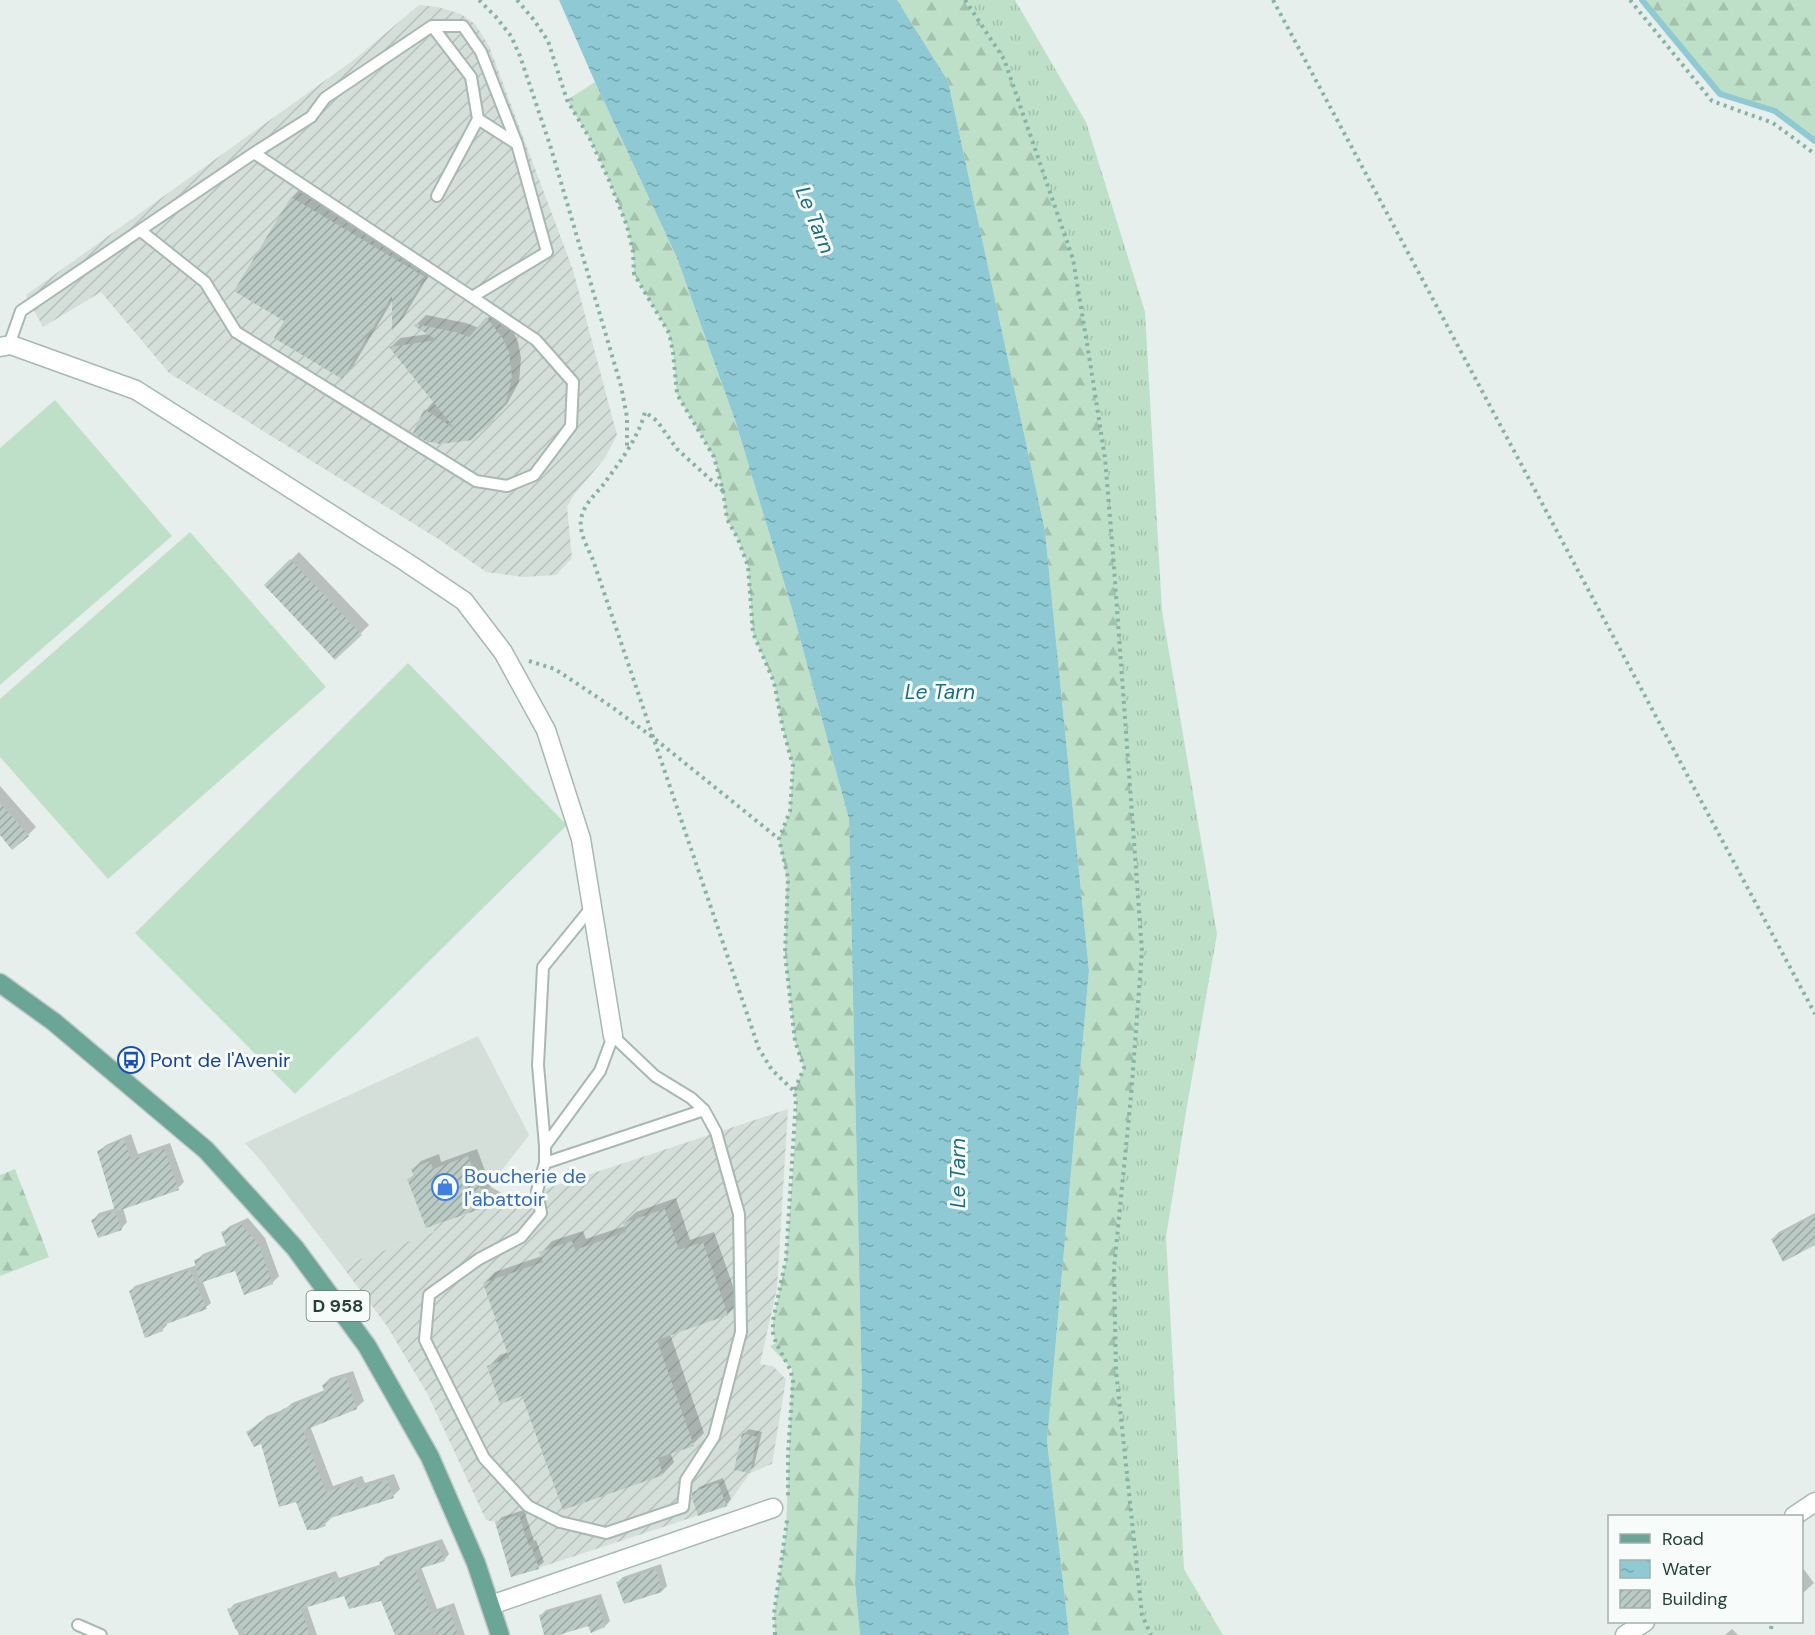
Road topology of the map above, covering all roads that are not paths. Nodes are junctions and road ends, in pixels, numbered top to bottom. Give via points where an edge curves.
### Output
1 (432, 26) junction
2 (478, 119) junction
3 (517, 144) junction
4 (254, 153) junction
5 (437, 196) dead end
6 (141, 231) junction
7 (472, 297) junction
8 (4, 346) edge
9 (592, 906) junction
10 (0, 983) edge
11 (0, 998) edge
12 (29, 1005) junction
13 (613, 1036) junction
14 (704, 1110) junction
15 (545, 1146) junction
16 (545, 1163) junction
17 (1815, 1502) edge
18 (783, 1506) road end
19 (1796, 1515) edge
20 (491, 1605) junction
21 (1643, 1623) edge
22 (78, 1625) dead end
23 (101, 1635) edge
24 (500, 1635) edge
25 (1625, 1635) edge

1 - 2 lane via 471,77
1 - 3 lane via 463,26 481,52
1 - 4 lane via 325,98 311,117
2 - 3 lane
2 - 5 lane
3 - 7 lane via 547,252
4 - 6 lane
4 - 7 lane
6 - 7 lane via 205,282 236,333 476,481 507,486 534,475 571,426 573,382 536,340
6 - 8 lane via 21,311
8 - 9 street via 136,390 464,601 503,652 546,730 581,839
9 - 13 street
9 - 15 lane via 543,967 538,1065
10 - 12 main road, D 958
11 - 12 main road, D 958
12 - 20 main road, D 958 via 206,1150 295,1248 367,1346 430,1456
13 - 14 lane via 655,1076
13 - 15 lane via 600,1071
14 - 16 lane
14 - 16 lane via 716,1132 739,1214 741,1332 714,1437 686,1480 683,1508 606,1533 560,1522 528,1506 484,1458 425,1340 429,1295 479,1259 521,1237 542,1214 537,1191
15 - 16 lane
17 - 19 street
18 - 20 street
20 - 24 main road, D 958
21 - 25 street
22 - 23 lane

